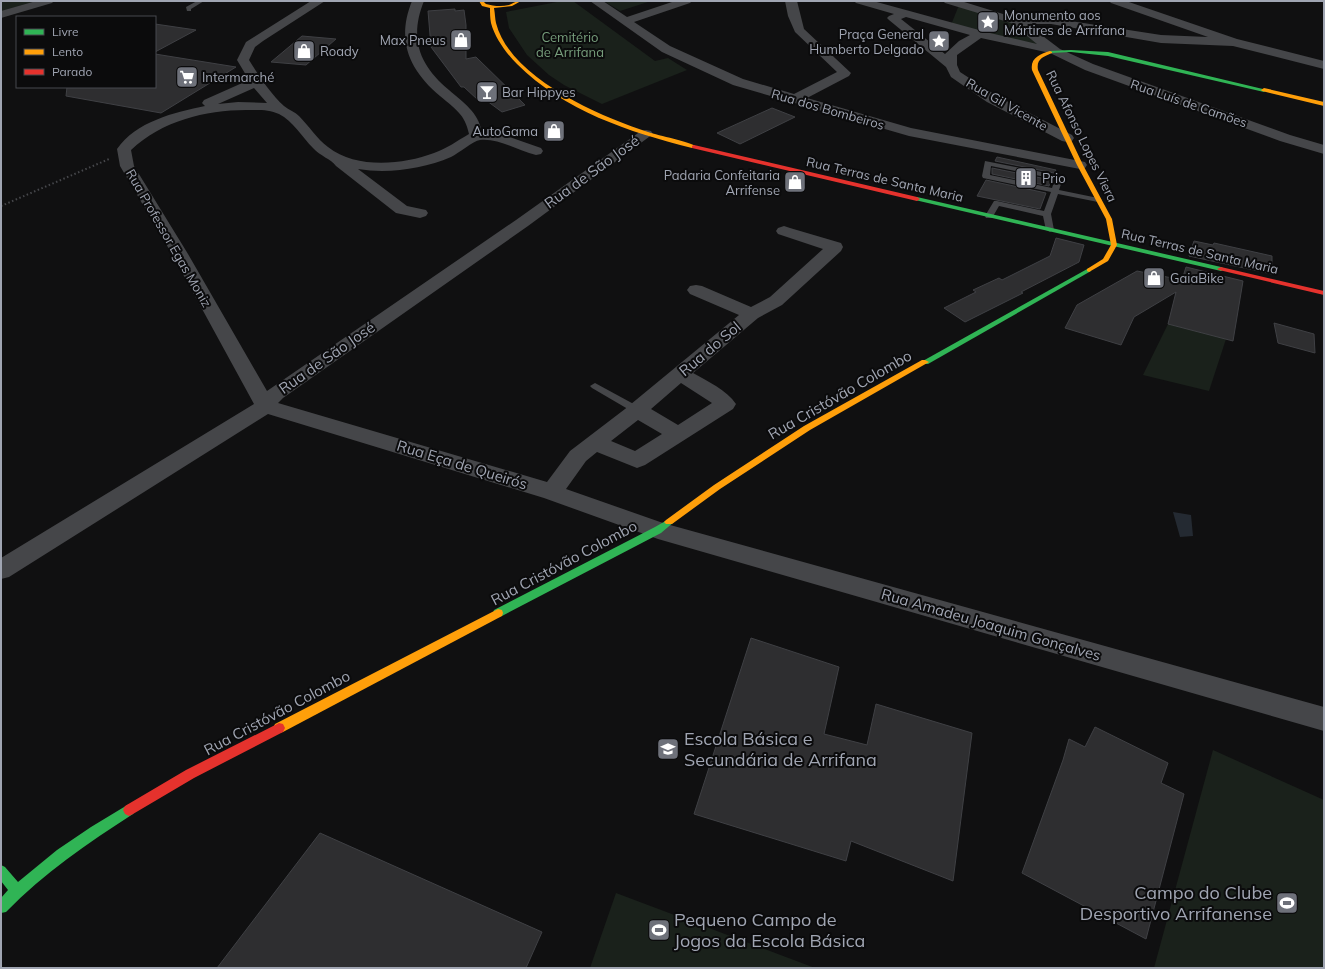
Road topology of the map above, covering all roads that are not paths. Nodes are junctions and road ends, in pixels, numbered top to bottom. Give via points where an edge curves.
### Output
1 (48, 1) edge
2 (201, 1) edge
3 (319, 1) edge
4 (418, 1) edge
5 (423, 1) edge
6 (481, 1) edge
7 (519, 1) edge
8 (596, 1) edge
9 (665, 1) edge
10 (686, 1) edge
11 (791, 1) edge
12 (860, 1) edge
13 (992, 1) edge
14 (1114, 1) edge
15 (492, 7) junction
16 (189, 10) dead end
17 (952, 12) edge
18 (985, 12) junction
19 (902, 14) dead end
20 (1, 15) edge
21 (622, 19) junction
22 (1015, 21) junction
23 (979, 34) junction
24 (1233, 42) junction
25 (1056, 52) junction
26 (1296, 58) junction
27 (1324, 60) edge
28 (835, 64) junction
29 (1324, 64) edge
30 (951, 65) junction
31 (822, 71) dead end
32 (256, 82) junction
33 (796, 84) dead end
34 (776, 93) junction
35 (794, 99) junction
36 (1324, 104) edge
37 (232, 107) junction
38 (281, 110) junction
39 (174, 118) junction
40 (646, 134) junction
41 (476, 136) junction
42 (1067, 138) junction
43 (1324, 150) edge
44 (536, 151) dead end
45 (336, 159) junction
46 (1080, 165) junction
47 (1055, 191) junction
48 (1098, 200) junction
49 (420, 213) dead end
50 (1047, 214) junction
51 (989, 216) junction
52 (1050, 230) junction
53 (784, 231) dead end
54 (1114, 245) junction
55 (696, 290) dead end
56 (1324, 293) edge
57 (752, 314) junction
58 (679, 374) junction
59 (595, 386) dead end
60 (265, 406) junction
61 (637, 410) junction
62 (678, 434) junction
63 (594, 443) junction
64 (552, 492) junction
65 (658, 530) junction
66 (1, 570) edge
67 (1324, 719) edge
68 (1, 871) edge
69 (16, 890) junction
70 (1, 907) edge

1 - 20 street
2 - 16 lane via 188,8
3 - 32 street via 250,45 243,60
4 - 41 street via 414,9 410,36 413,52 421,68 438,88 473,121
5 - 6 main road
6 - 15 main road via 484,5
7 - 15 main road via 510,6
8 - 21 street, Rua dos Bombeiros
9 - 21 street
10 - 21 street
11 - 28 street via 799,30
12 - 17 street
13 - 18 street
14 - 24 street
15 - 40 main road, Rua Terras de Santa Maria via 493,23 504,45 528,72 567,100 598,116
17 - 18 street
17 - 23 street
18 - 22 street
19 - 30 street via 893,18
21 - 34 street, Rua dos Bombeiros via 666,50 738,82
22 - 24 street via 1051,21 1161,39
22 - 25 street
23 - 25 street
23 - 30 street via 951,54
24 - 26 street
25 - 36 main road via 1108,54
25 - 42 main road, Rua Afonso Lopes Viera via 1045,54 1034,63
25 - 43 street, Rua Luís de Camões via 1134,84
26 - 27 street
26 - 29 street
28 - 31 street
28 - 35 street via 845,73
30 - 42 street, Rua Gil Vicente via 955,74 992,99
32 - 37 street
32 - 38 street
32 - 39 street
33 - 34 street
34 - 35 street, Rua dos Bombeiros
35 - 46 street, Rua dos Bombeiros via 909,132
37 - 38 street, Rua Professor Egas Moniz via 268,107
37 - 39 street, Rua Professor Egas Moniz via 213,108
38 - 45 street, Rua Professor Egas Moniz via 291,116 323,151
39 - 60 street, Rua Professor Egas Moniz via 139,136 124,149 127,166 180,254
40 - 51 main road, Rua Terras de Santa Maria
40 - 60 street, Rua de São José via 276,393
41 - 44 street via 496,137
41 - 45 street, Rua Professor Egas Moniz via 453,150 427,161 392,166 361,166
42 - 46 main road, Rua Afonso Lopes Viera
45 - 49 street via 402,210
46 - 48 main road, Rua Afonso Lopes Viera
47 - 47 lane via 986,176 988,163 1059,178
47 - 48 lane
47 - 50 lane
48 - 54 main road, Rua Afonso Lopes Viera via 1109,219
50 - 51 lane via 997,203
50 - 52 lane
51 - 52 main road, Rua Terras de Santa Maria
52 - 54 main road, Rua Terras de Santa Maria
53 - 57 street, Rua do Sol via 835,247 776,301
54 - 56 main road, Rua Terras de Santa Maria
54 - 65 main road, Rua Cristóvão Colombo via 1106,260 807,428
55 - 57 street
57 - 58 street, Rua do Sol
58 - 61 street, Rua do Sol
58 - 62 street via 726,404
59 - 61 lane
60 - 64 street, Rua Eça de Queirós
60 - 66 street, Rua de São José
61 - 62 street
61 - 63 street, Rua do Sol
62 - 63 street via 636,460
63 - 64 street, Rua do Sol via 578,456
64 - 65 street, Rua Eça de Queirós
65 - 67 street, Rua Amadeu Joaquim Gonçalves
65 - 69 main road, Rua Cristóvão Colombo via 190,774 80,841
68 - 69 main road
69 - 70 main road, Rua Cristóvão Colombo

